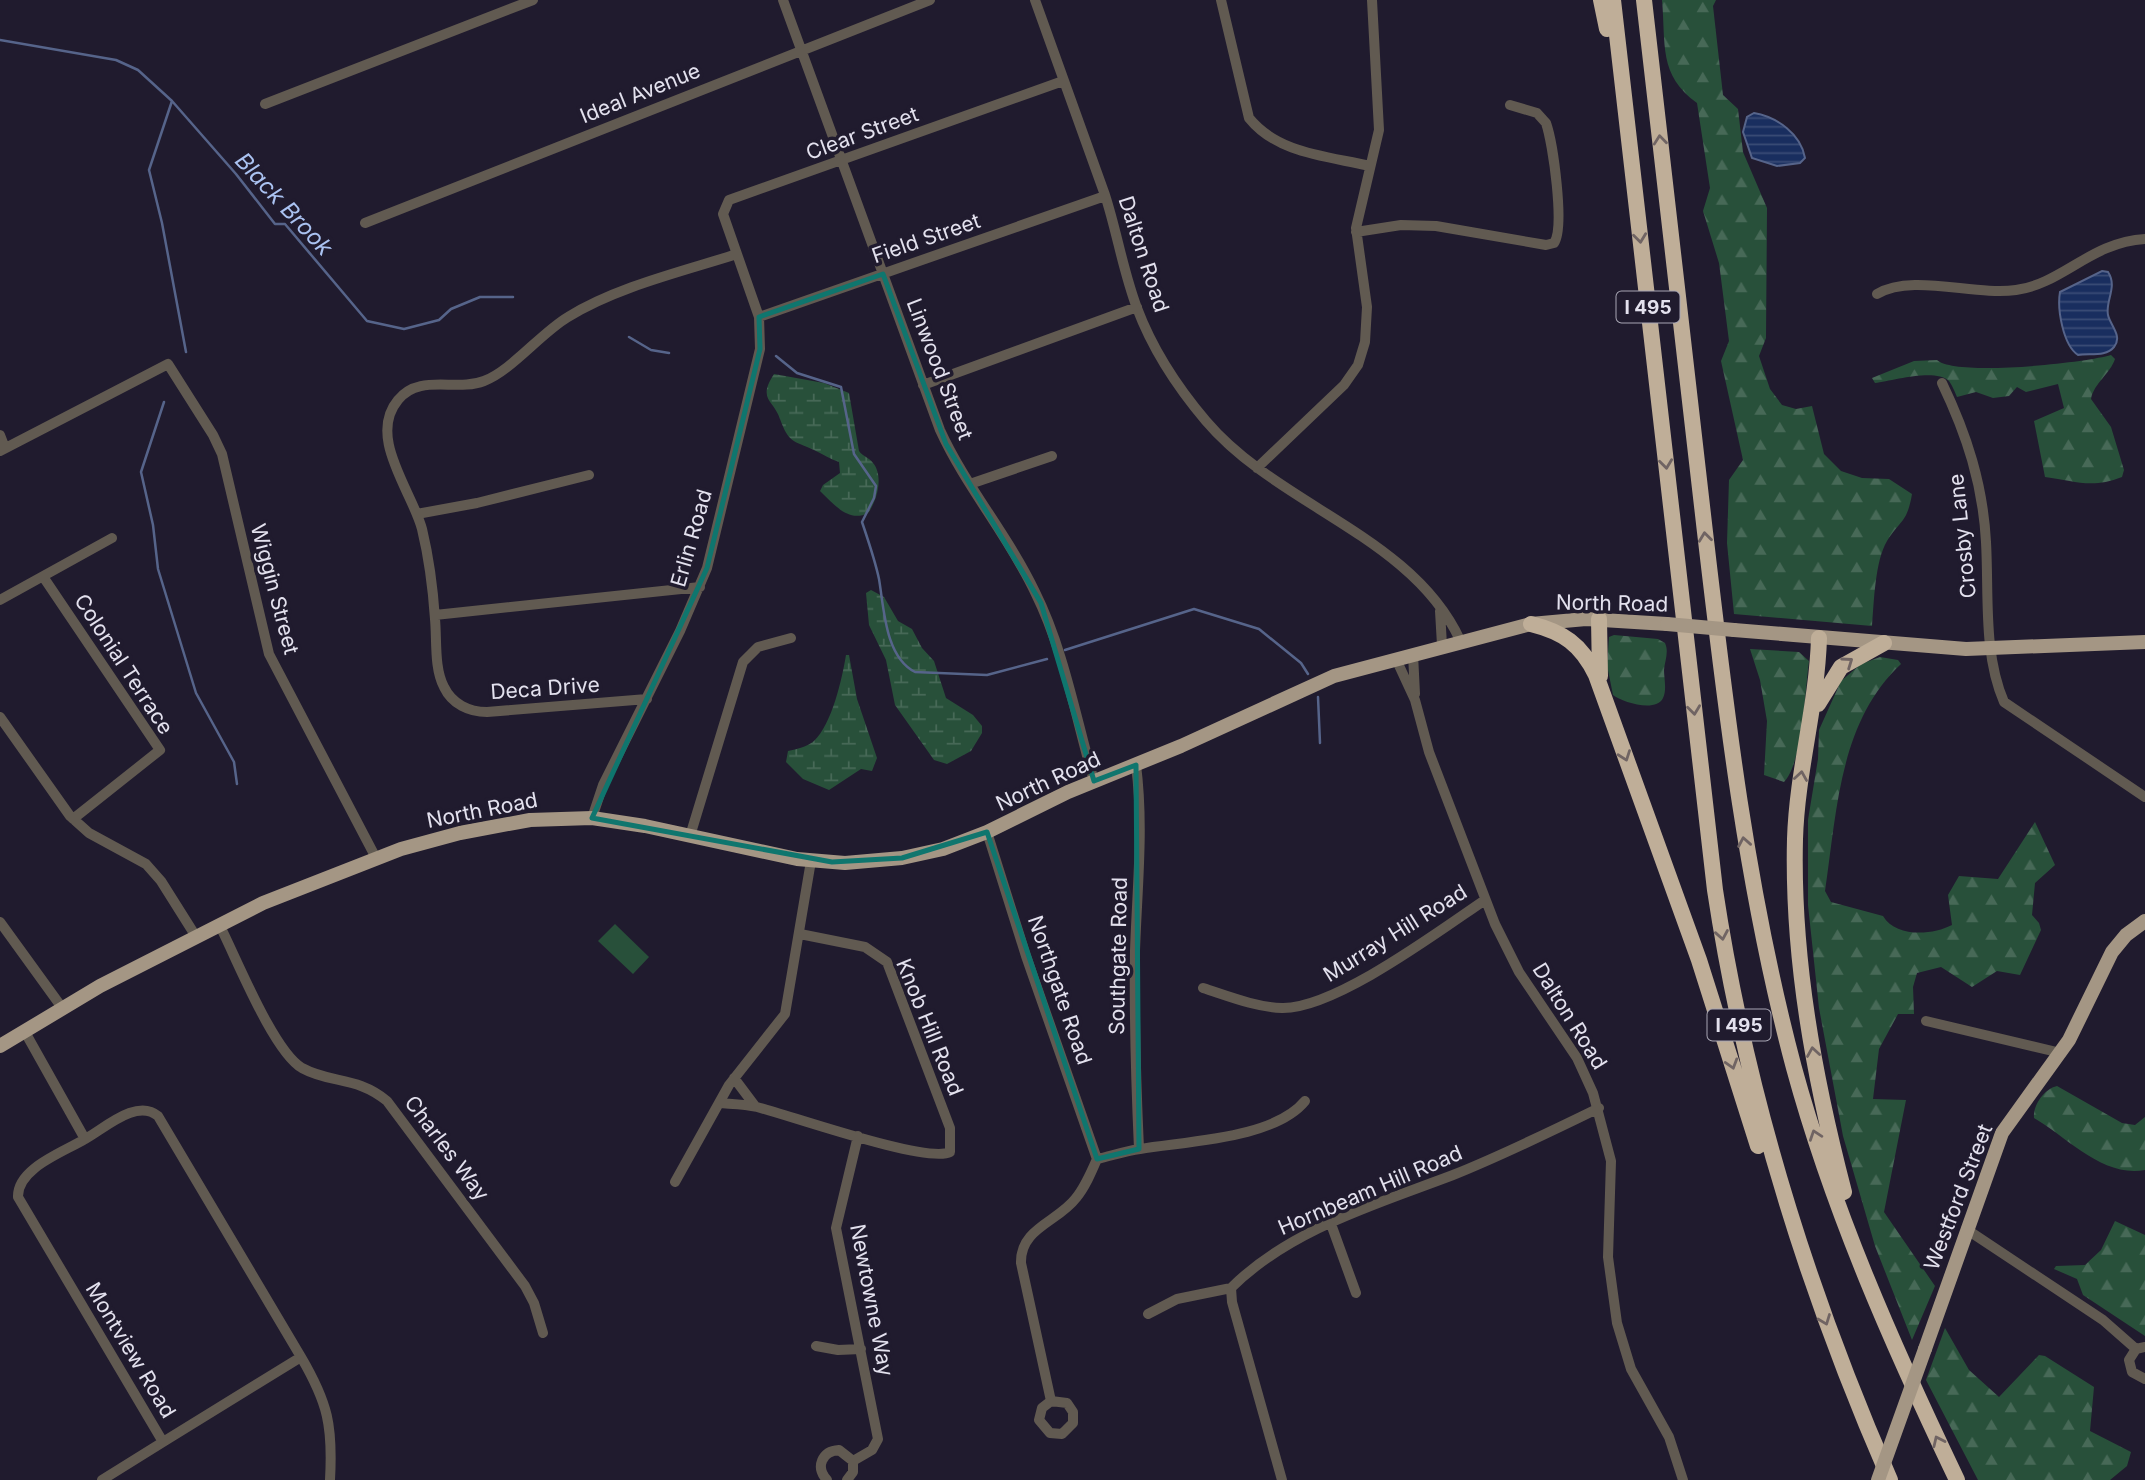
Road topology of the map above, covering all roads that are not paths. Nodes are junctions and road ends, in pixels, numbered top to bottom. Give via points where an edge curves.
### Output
1 (533, 0) edge
2 (783, 0) edge
3 (930, 0) edge
4 (1035, 0) edge
5 (1221, 0) edge
6 (1373, 0) edge
7 (1601, 0) edge
8 (1613, 0) edge
9 (1644, 0) edge
10 (802, 49) junction
11 (1063, 81) junction
12 (265, 104) dead end
13 (1510, 105) dead end
14 (841, 161) junction
15 (1370, 166) junction
16 (1105, 197) junction
17 (1637, 210) junction
18 (365, 223) dead end
19 (1356, 232) junction
20 (2145, 239) edge
21 (737, 254) junction
22 (883, 274) junction
23 (1877, 293) dead end
24 (1137, 307) junction
25 (760, 317) junction
26 (1942, 383) dead end
27 (923, 385) junction
28 (0, 435) edge
29 (2, 449) edge
30 (1052, 456) dead end
31 (1257, 468) junction
32 (589, 475) dead end
33 (970, 484) junction
34 (417, 514) junction
35 (112, 538) dead end
36 (44, 578) junction
37 (700, 587) junction
38 (0, 600) edge
39 (1440, 611) junction
40 (435, 615) junction
41 (1599, 619) junction
42 (1531, 624) junction
43 (791, 638) dead end
44 (1819, 638) junction
45 (1460, 640) junction
46 (2145, 642) edge
47 (1884, 643) junction
48 (1442, 645) junction
49 (1992, 649) junction
50 (1413, 654) junction
51 (1396, 659) junction
52 (1602, 692) junction
53 (647, 699) junction
54 (1415, 700) junction
55 (0, 718) edge
56 (1808, 740) junction
57 (1136, 765) junction
58 (1094, 781) junction
59 (2145, 797) edge
60 (592, 818) junction
61 (73, 819) junction
62 (987, 832) junction
63 (690, 836) junction
64 (376, 858) junction
65 (811, 861) junction
66 (1485, 900) junction
67 (2145, 921) edge
68 (0, 922) edge
69 (219, 924) junction
70 (800, 934) junction
71 (195, 935) junction
72 (1203, 988) dead end
73 (63, 1009) junction
74 (1926, 1021) dead end
75 (25, 1032) junction
76 (0, 1046) edge
77 (2061, 1054) junction
78 (734, 1078) junction
79 (1305, 1101) dead end
80 (719, 1103) junction
81 (755, 1106) junction
82 (1599, 1108) junction
83 (858, 1136) junction
84 (85, 1139) junction
85 (1139, 1149) junction
86 (1097, 1159) junction
87 (675, 1182) dead end
88 (1331, 1224) junction
89 (1966, 1228) junction
90 (1810, 1281) junction
91 (1868, 1285) junction
92 (1231, 1288) junction
93 (1356, 1293) dead end
94 (1148, 1314) dead end
95 (543, 1333) dead end
96 (816, 1346) dead end
97 (2141, 1348) edge
98 (861, 1349) junction
99 (301, 1357) junction
100 (2145, 1379) edge
101 (1051, 1401) dead end
102 (163, 1442) junction
103 (853, 1461) junction
104 (102, 1480) edge
105 (330, 1480) edge
106 (827, 1480) edge
107 (847, 1480) edge
108 (1282, 1480) edge
109 (1683, 1480) edge
110 (1878, 1480) edge
111 (1890, 1480) edge
112 (1957, 1480) edge

1 - 12 street
2 - 10 street, Linwood Street
3 - 10 street, Ideal Avenue
4 - 11 street, Dalton Road
5 - 15 street via 1249,118 1261,133 1283,146
6 - 15 street via 1380,120
7 - 17 highway
8 - 17 highway, I 495
91 -> 9 highway, I 495 via 1795,1071 1741,823
10 - 14 street, Linwood Street
10 - 18 street, Ideal Avenue
11 - 14 street, Clear Street
11 - 16 street, Dalton Road
13 - 19 street via 1541,116 1548,130 1557,208 1555,243 1546,246 1427,225
14 - 21 street, Clear Street via 727,202 723,214
14 - 22 street, Linwood Street
15 - 19 street
16 - 22 street, Field Street
16 - 24 street, Dalton Road
17 -> 90 highway, I 495 via 1720,925 1756,1103
19 - 31 street via 1368,324 1358,365 1344,385
20 - 23 street via 2108,247 2017,290 1907,285 1889,286
21 - 25 street, Erlin Road
21 - 34 street via 591,305 568,317 486,380 425,385 401,396 388,420 388,441
22 - 25 street, Field Street
22 - 27 street, Linwood Street
24 - 27 street
24 - 31 street, Dalton Road via 1158,351 1204,419
25 - 37 street, Erlin Road via 757,361
26 - 49 street, Crosby Lane via 1962,424 1981,489
27 - 33 street, Linwood Street via 946,444
28 - 29 street
29 - 64 street, Wiggin Street via 167,364 222,454 269,654
30 - 33 street
31 - 39 street, Dalton Road via 1391,558 1421,584
32 - 34 street
33 - 58 street, Linwood Street via 1041,603
34 - 40 street
35 - 36 street
36 - 38 street
36 - 61 street, Colonial Terrace via 160,750
37 - 40 street
37 - 53 street, Erlin Road
39 - 45 street, Dalton Road via 1451,619
39 - 48 street
40 - 53 street, Deca Drive via 441,680 453,700 466,708 487,712
41 - 42 main road, North Road
41 - 44 main road, North Road, bridge
41 - 52 highway
42 - 45 main road, North Road
42 - 52 highway via 1573,642 1588,659
43 - 63 street via 758,647 743,662
44 - 47 main road, North Road
44 - 56 highway
45 - 48 main road, North Road
46 - 49 main road, North Road
47 - 49 main road, North Road
56 -> 47 highway via 1819,703 1836,672
48 - 50 main road, North Road
49 - 59 street, Crosby Lane via 2004,702
50 - 51 main road, North Road
50 - 54 street, Dalton Road
51 - 54 street, Dalton Road
51 - 57 main road, North Road via 1297,691
52 -> 90 highway via 1699,960 1777,1204
53 - 60 street, Erlin Road via 603,785
54 - 66 street, Dalton Road via 1429,752
55 - 61 street
91 -> 56 highway via 1824,1114 1803,982 1795,839
57 - 58 main road, North Road
57 - 85 street, Southgate Road via 1139,868 1134,1020
58 - 62 main road, North Road
60 - 63 main road, North Road
60 - 64 main road, North Road via 493,826
61 - 71 street via 89,833 146,864
62 - 65 main road, North Road via 902,858
62 - 86 street, Northgate Road
63 - 65 main road, North Road
64 - 69 main road, North Road
65 - 70 street
66 - 72 street, Murray Hill Road via 1406,954 1320,1002 1282,1008
66 - 82 street, Dalton Road via 1518,972 1582,1067
67 - 77 main road, Westford Street via 2112,952
68 - 73 street
69 - 71 main road, North Road
69 - 95 street, Charles Way via 283,1049 305,1069 358,1083 387,1101 525,1286
70 - 78 street via 785,1014
70 - 83 street, Knob Hill Road via 859,946 887,962 950,1128 950,1153 934,1154
71 - 73 main road, North Road
73 - 75 main road, North Road
74 - 77 street
75 - 76 main road, North Road
75 - 84 street
77 - 89 main road, Westford Street via 2002,1133
78 - 80 street
78 - 81 street
79 - 85 street via 1296,1112 1275,1122 1223,1136
80 - 81 street
80 - 87 street
81 - 83 street
82 - 88 street, Hornbeam Hill Road via 1506,1154
82 - 109 street, Dalton Road via 1611,1161 1608,1257 1616,1323 1631,1369 1669,1437
83 - 98 street, Newtowne Way via 836,1228
84 - 99 street, Montview Road via 135,1111 156,1114
84 - 102 street, Montview Road via 25,1175 18,1196
85 - 86 street
86 - 101 street via 1075,1199 1035,1230 1022,1249 1021,1263
88 - 92 street, Hornbeam Hill Road via 1266,1257
88 - 93 street
89 - 97 street
89 - 110 main road, Westford Street, bridge
90 -> 111 highway, I 495
112 -> 91 highway, I 495
92 - 94 street via 1177,1299
92 - 108 street
96 - 98 street
97 - 100 street via 2130,1357 2129,1367
98 - 103 street, Newtowne Way via 878,1438 872,1450
99 - 102 street, Montview Road
99 - 105 street via 329,1416
102 - 104 street
103 - 106 street via 845,1452 829,1452 820,1465
103 - 107 street

